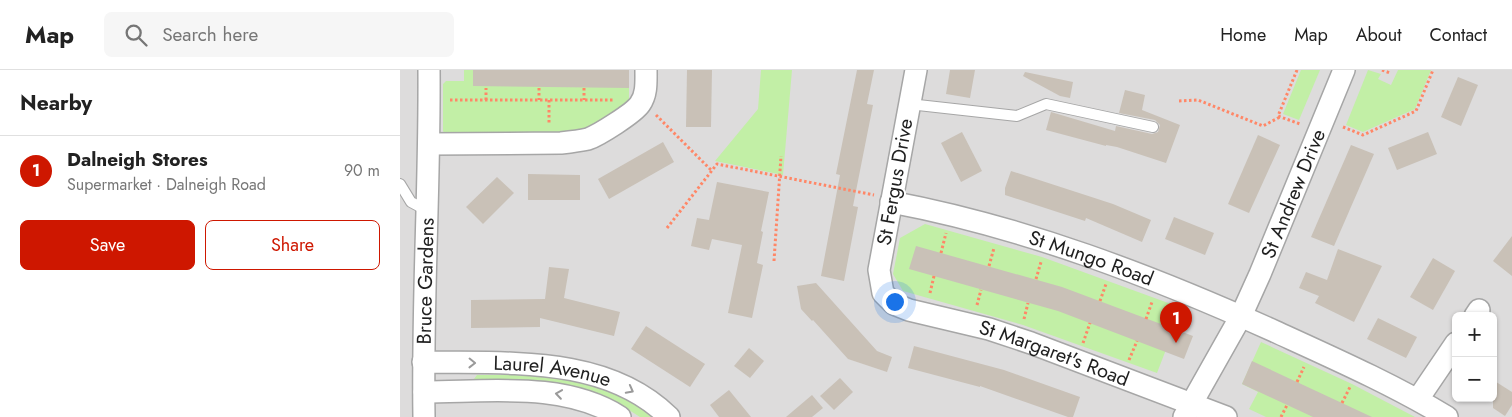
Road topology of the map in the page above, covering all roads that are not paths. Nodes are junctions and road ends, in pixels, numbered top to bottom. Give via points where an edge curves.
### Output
1 (429, 70) edge
2 (646, 70) edge
3 (916, 70) edge
4 (1344, 70) edge
5 (909, 104) junction
6 (1153, 127) dead end
7 (429, 144) junction
8 (400, 184) edge
9 (891, 200) junction
10 (426, 210) junction
11 (883, 293) joint
12 (1241, 316) junction
13 (1452, 349) edge
14 (423, 362) junction
15 (424, 392) junction
16 (1418, 400) junction
17 (1188, 410) edge
18 (424, 417) edge
19 (620, 417) edge
20 (668, 417) edge
21 (1226, 417) edge
22 (1447, 417) edge

1 - 7 street, Bruce Gardens
2 - 7 street via 646,92 640,104 630,114 591,138 561,143
3 - 5 street, St Fergus Drive
4 - 12 street, St Andrew Drive
5 - 6 lane via 1017,116 1046,104
5 - 9 street, St Fergus Drive
7 - 10 street, Bruce Gardens
8 - 10 lane via 411,202
9 - 11 street, St Fergus Drive via 879,270
9 - 12 street, St Mungo Road via 1079,252
10 - 14 street, Bruce Gardens
11 - 17 street, St Margaret's Road via 894,304 910,310 1018,338
12 - 16 street, St Mungo Road
12 - 17 street, St Andrew Drive
13 - 16 street
14 - 15 street, Bruce Gardens
14 -> 20 street, Laurel Avenue via 555,366 584,371 640,395
15 - 18 street, Bruce Gardens
19 -> 15 street, Laurel Avenue via 608,409 562,394
16 - 22 street, St Mungo Road
17 - 21 street, St Margaret's Road

